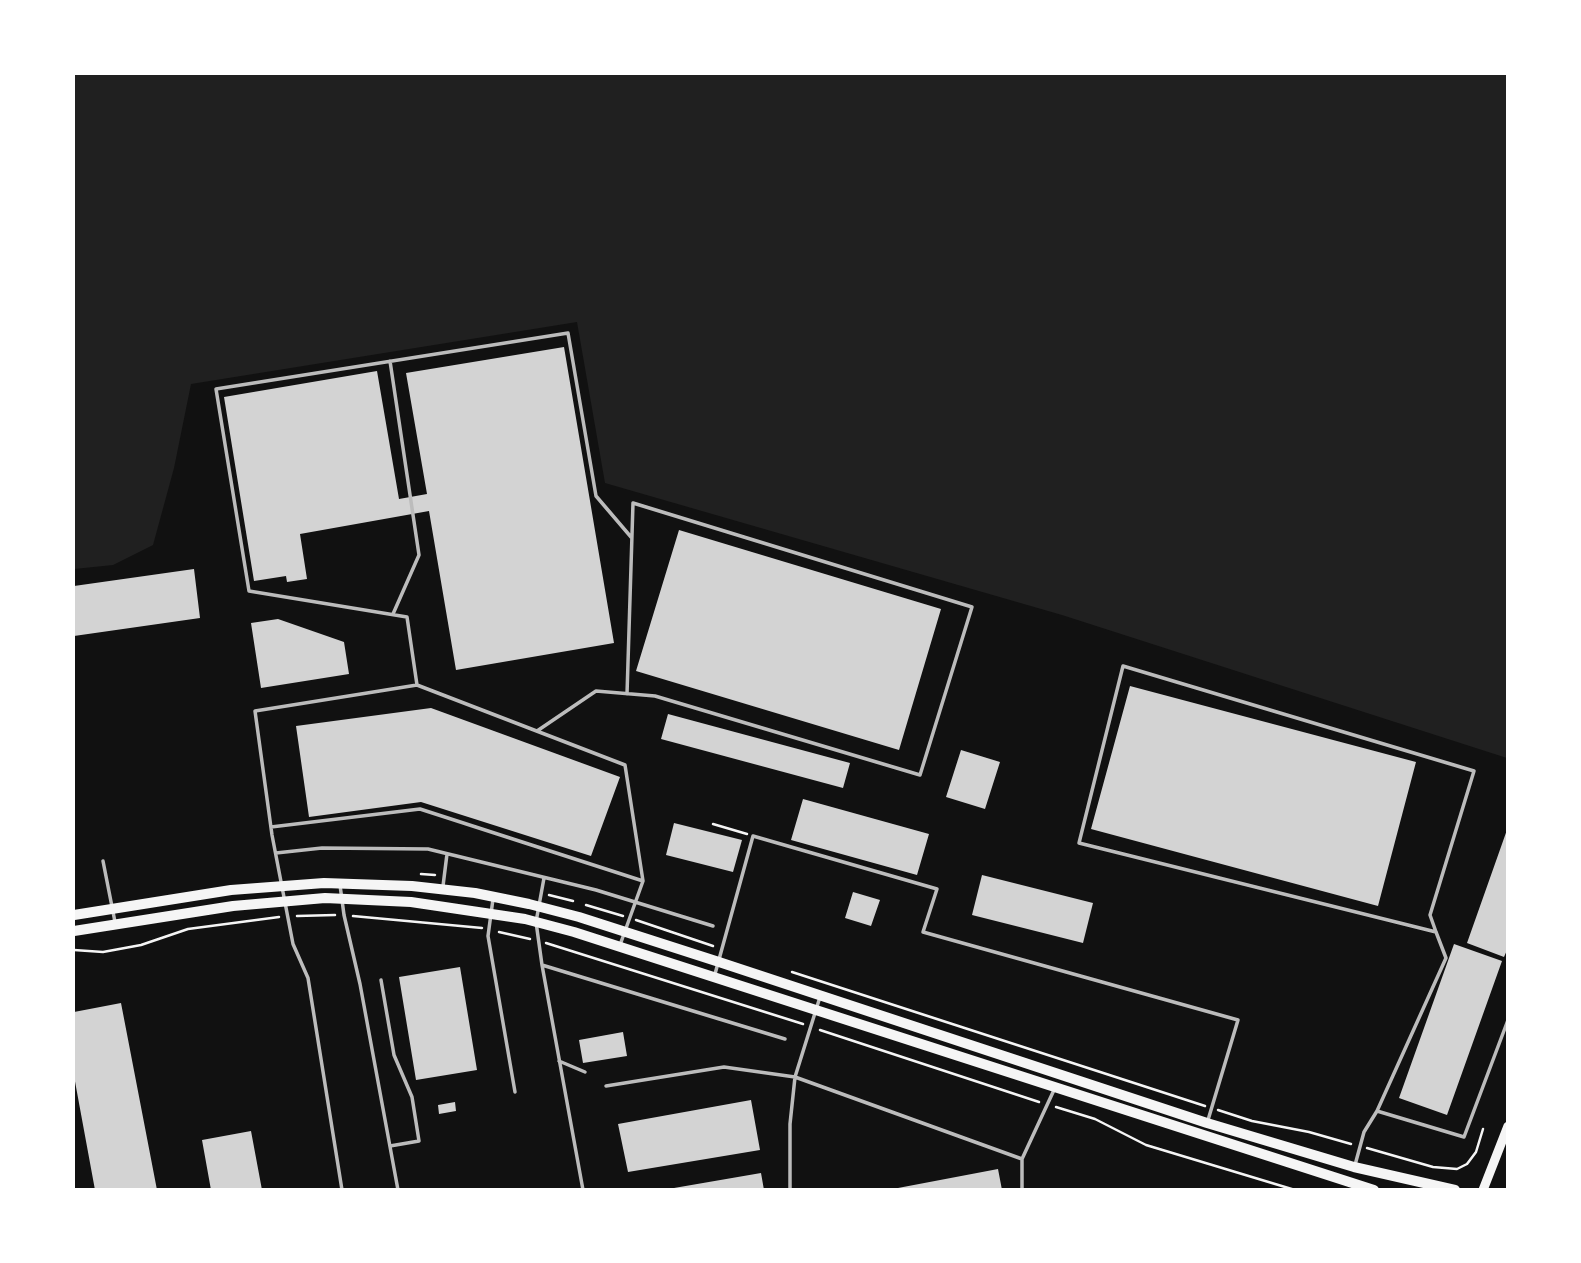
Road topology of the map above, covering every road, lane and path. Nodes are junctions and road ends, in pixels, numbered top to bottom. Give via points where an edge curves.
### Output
1 (390, 361) junction
2 (632, 538) junction
3 (393, 615) junction
4 (417, 685) junction
5 (627, 694) junction
6 (537, 731) junction
7 (713, 824) dead end
8 (271, 827) junction
9 (752, 836) junction
10 (276, 853) junction
11 (447, 854) junction
12 (103, 861) dead end
13 (544, 878) junction
14 (643, 881) junction
15 (340, 883) junction
16 (282, 885) junction
17 (442, 890) junction
18 (493, 897) junction
19 (342, 898) junction
20 (284, 901) junction
21 (636, 901) junction
22 (539, 907) junction
23 (113, 909) junction
24 (491, 914) junction
25 (74, 915) edge
26 (536, 922) junction
27 (116, 924) junction
28 (713, 926) dead end
29 (74, 931) edge
30 (625, 931) junction
31 (1436, 932) junction
32 (620, 946) junction
33 (719, 962) junction
34 (542, 965) junction
35 (715, 976) junction
36 (381, 980) dead end
37 (820, 995) junction
38 (816, 1010) junction
39 (1507, 1020) edge
40 (785, 1040) dead end
41 (559, 1061) junction
42 (585, 1072) dead end
43 (795, 1077) junction
44 (606, 1086) dead end
45 (1055, 1088) junction
46 (515, 1092) dead end
47 (1377, 1111) junction
48 (1207, 1123) junction
49 (1507, 1126) edge
50 (1483, 1129) dead end
51 (390, 1146) junction
52 (1022, 1159) junction
53 (1426, 1164) dead end
54 (1354, 1167) junction
55 (342, 1189) edge
56 (398, 1189) edge
57 (583, 1189) edge
58 (790, 1189) edge
59 (1023, 1189) edge
60 (1374, 1189) edge
61 (1455, 1189) edge
62 (1483, 1189) edge

1 - 2 lane via 568,333 596,496
1 - 3 lane via 419,555
1 - 3 lane via 216,389 249,591
2 - 5 lane
2 - 5 lane via 634,503 972,607 920,775 655,696
3 - 4 lane via 407,617
4 - 6 lane
4 - 8 lane via 255,711
5 - 6 lane via 596,691
6 - 14 lane via 625,765
7 - 9 path
8 - 10 lane
8 - 14 lane via 420,809
9 - 33 lane
9 - 48 lane via 937,889 923,932 1238,1020
10 - 11 lane via 322,848 428,849
10 - 16 lane
11 - 13 lane
11 - 17 lane
12 - 23 lane
13 - 21 lane
13 - 22 lane
14 - 21 lane
15 - 16 main road
15 - 17 main road
15 - 19 lane
16 - 20 lane
16 - 23 main road
17 - 18 main road
18 - 22 main road
18 - 24 lane
19 - 20 main road
19 - 24 main road
19 - 51 lane
20 - 27 main road
20 - 55 lane via 293,944 308,978
21 - 28 lane
21 - 30 lane
22 - 26 lane
22 - 30 main road
23 - 25 main road
23 - 27 lane
24 - 26 main road
24 - 46 lane via 488,936
26 - 32 main road
26 - 34 lane
27 - 29 main road
30 - 32 lane
30 - 33 main road
31 - 31 lane via 1430,915 1474,771 1123,666 1079,843
31 - 47 lane via 1446,958
32 - 35 main road
33 - 35 lane
33 - 37 main road
34 - 40 lane
34 - 41 lane
35 - 38 main road
36 - 51 lane via 394,1055 412,1097 419,1141
37 - 38 lane
37 - 48 main road
38 - 43 lane
38 - 45 main road
39 - 47 lane via 1464,1138
41 - 42 lane
41 - 57 lane
43 - 44 lane via 724,1068
43 - 52 lane
43 - 58 lane
45 - 52 lane
45 - 60 main road
47 - 54 lane via 1364,1132
48 - 54 main road
49 - 62 main road
50 - 53 path via 1467,1164 1447,1170
51 - 56 lane
52 - 59 lane
54 - 61 main road

